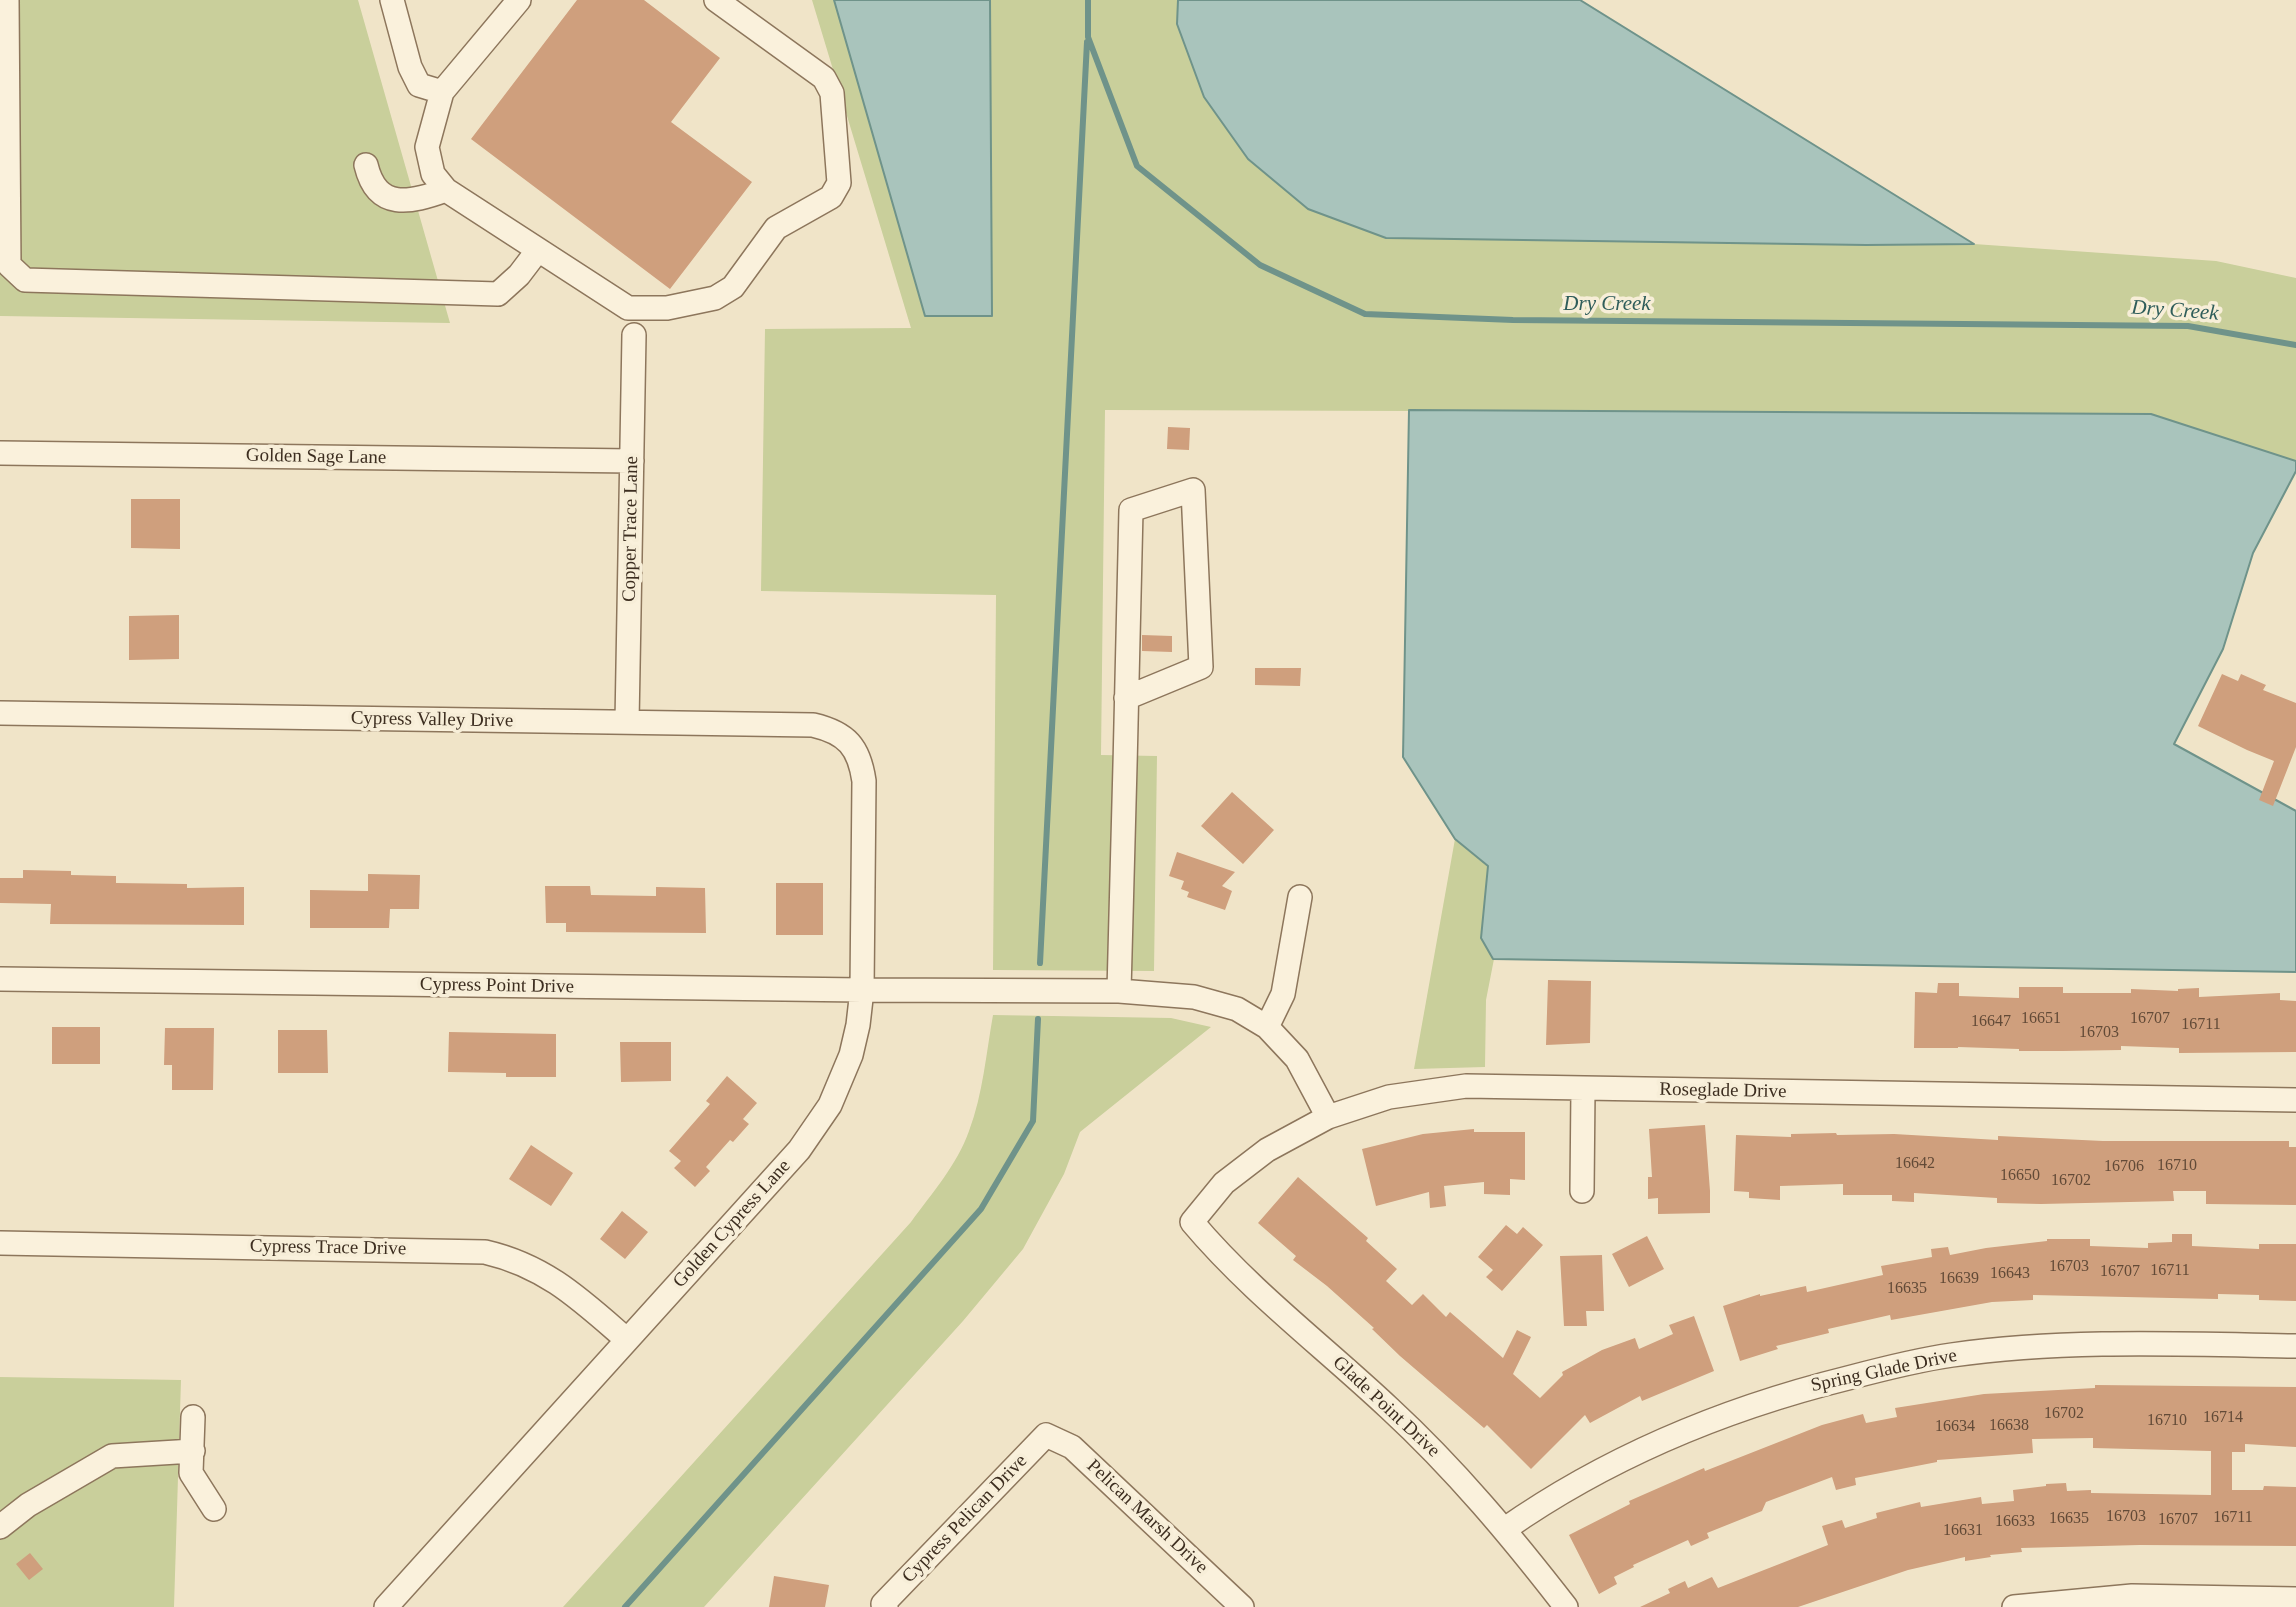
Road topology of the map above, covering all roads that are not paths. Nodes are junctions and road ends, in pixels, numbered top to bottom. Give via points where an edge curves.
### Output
1 (6, 0) edge
2 (392, 0) edge
3 (520, 0) edge
4 (716, 0) edge
5 (442, 92) junction
6 (366, 165) dead end
7 (446, 190) junction
8 (538, 250) junction
9 (634, 335) dead end
10 (0, 453) edge
11 (632, 461) junction
12 (1126, 698) junction
13 (0, 713) edge
14 (627, 722) junction
15 (856, 750) joint
16 (1300, 897) dead end
17 (0, 979) edge
18 (862, 990) junction
19 (1119, 991) junction
20 (1267, 1027) junction
21 (1583, 1089) junction
22 (2296, 1100) edge
23 (1328, 1117) junction
24 (1582, 1191) dead end
25 (1192, 1222) joint
26 (0, 1243) edge
27 (627, 1340) junction
28 (2296, 1346) edge
29 (193, 1416) dead end
30 (1046, 1435) joint
31 (193, 1451) junction
32 (214, 1509) dead end
33 (0, 1527) edge
34 (1505, 1529) junction
35 (2296, 1599) edge
36 (2078, 1604) edge
37 (885, 1605) edge
38 (386, 1607) edge
39 (1242, 1607) edge
40 (1566, 1607) edge
41 (2014, 1607) edge

1 - 8 street via 9,265 25,280 498,294
2 - 5 street via 419,85
3 - 5 street
4 - 8 street via 824,78 832,93 839,183 831,197 776,228 733,287 715,298 667,308 628,308
5 - 7 street via 427,147 433,174
6 - 7 street via 370,183 394,201 417,201
7 - 8 street
9 - 11 street, Copper Trace Lane
10 - 11 street, Golden Sage Lane
11 - 14 street, Copper Trace Lane
12 - 12 street via 1201,667 1193,490 1131,510
12 - 19 street
13 - 14 street, Cypress Valley Drive
14 - 15 street, Cypress Valley Drive via 813,725 845,737
15 - 18 street, Golden Cypress Lane via 864,781
16 - 20 street via 1283,994
17 - 18 street, Cypress Point Drive
18 - 19 street, Cypress Point Drive
18 - 27 street, Golden Cypress Lane via 851,1055 823,1117 799,1150
19 - 20 street via 1194,997 1237,1009
20 - 23 street via 1297,1059
21 - 22 street, Roseglade Drive
21 - 23 street, Roseglade Drive via 1466,1086 1390,1097
21 - 24 street
23 - 25 street, Roseglade Drive via 1268,1150 1224,1183
25 - 34 street, Glade Point Drive via 1222,1258 1445,1462
26 - 27 street, Cypress Trace Drive via 485,1252 547,1275
27 - 38 street, Golden Cypress Lane
28 - 34 street, Spring Glade Drive via 2095,1343 1950,1355 1881,1369 1718,1418 1623,1459 1545,1501
29 - 31 street
30 - 37 street, Cypress Pelican Drive
30 - 39 street, Pelican Marsh Drive via 1083,1456
31 - 32 street via 191,1473
31 - 33 street via 112,1456 28,1504
34 - 40 street, Glade Point Drive
35 - 36 street via 2132,1596
36 - 41 street

